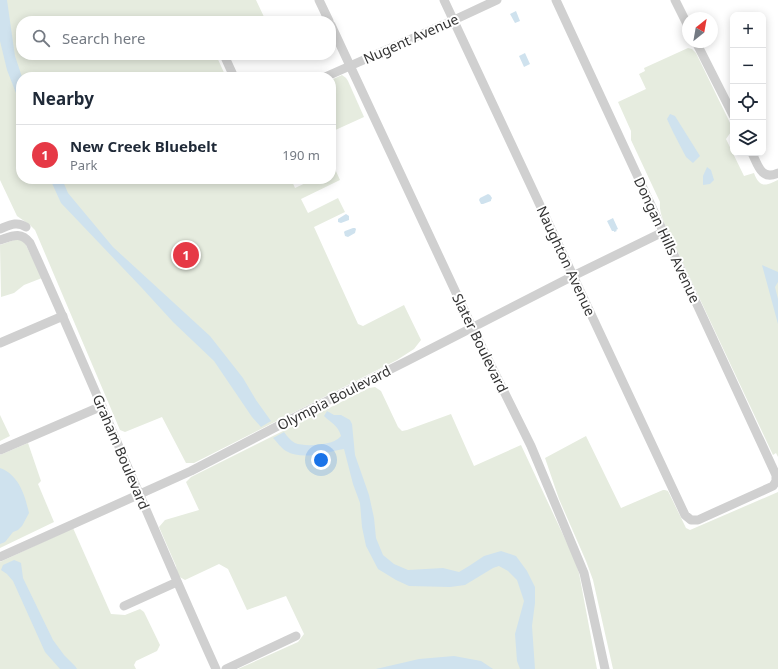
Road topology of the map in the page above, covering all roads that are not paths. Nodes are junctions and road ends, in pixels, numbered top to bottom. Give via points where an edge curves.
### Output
1 (319, 0) edge
2 (444, 0) edge
3 (497, 0) edge
4 (556, 0) edge
5 (675, 0) edge
6 (682, 14) edge
7 (327, 16) edge
8 (454, 20) junction
9 (336, 36) edge
10 (699, 48) edge
11 (226, 60) edge
12 (350, 66) junction
13 (232, 72) edge
14 (336, 72) edge
15 (730, 109) edge
16 (754, 156) edge
17 (778, 173) edge
18 (26, 227) dead end
19 (0, 229) edge
20 (663, 232) junction
21 (0, 240) edge
22 (573, 276) junction
23 (63, 316) junction
24 (472, 328) junction
25 (0, 343) edge
26 (102, 406) junction
27 (0, 450) edge
28 (140, 495) junction
29 (691, 520) joint
30 (0, 557) edge
31 (177, 582) junction
32 (124, 606) dead end
33 (296, 636) dead end
34 (216, 669) edge
35 (226, 669) edge
36 (605, 669) edge

1 - 7 street
2 - 8 street, Naughton Avenue
3 - 8 street, Nugent Avenue
4 - 20 street, Dongan Hills Avenue
5 - 6 street
8 - 12 street, Nugent Avenue
8 - 22 street, Naughton Avenue
9 - 12 street, Slater Boulevard
10 - 15 street
11 - 13 street
12 - 14 street, Nugent Avenue
12 - 24 street, Slater Boulevard
16 - 17 street via 767,176
18 - 19 street via 13,223
20 - 22 street, Olympia Boulevard
20 - 29 street, Dongan Hills Avenue via 776,475 773,486 698,520
21 - 23 street, Graham Boulevard via 18,235 24,236 30,243
22 - 24 street, Olympia Boulevard
22 - 29 street, Naughton Avenue via 685,515
23 - 25 street
23 - 26 street, Graham Boulevard
24 - 28 street, Olympia Boulevard
24 - 36 street, Slater Boulevard via 531,446 584,572
26 - 27 street
26 - 28 street, Graham Boulevard
28 - 30 street, Olympia Boulevard
28 - 31 street, Graham Boulevard
31 - 32 street
31 - 34 street, Graham Boulevard
33 - 35 street

